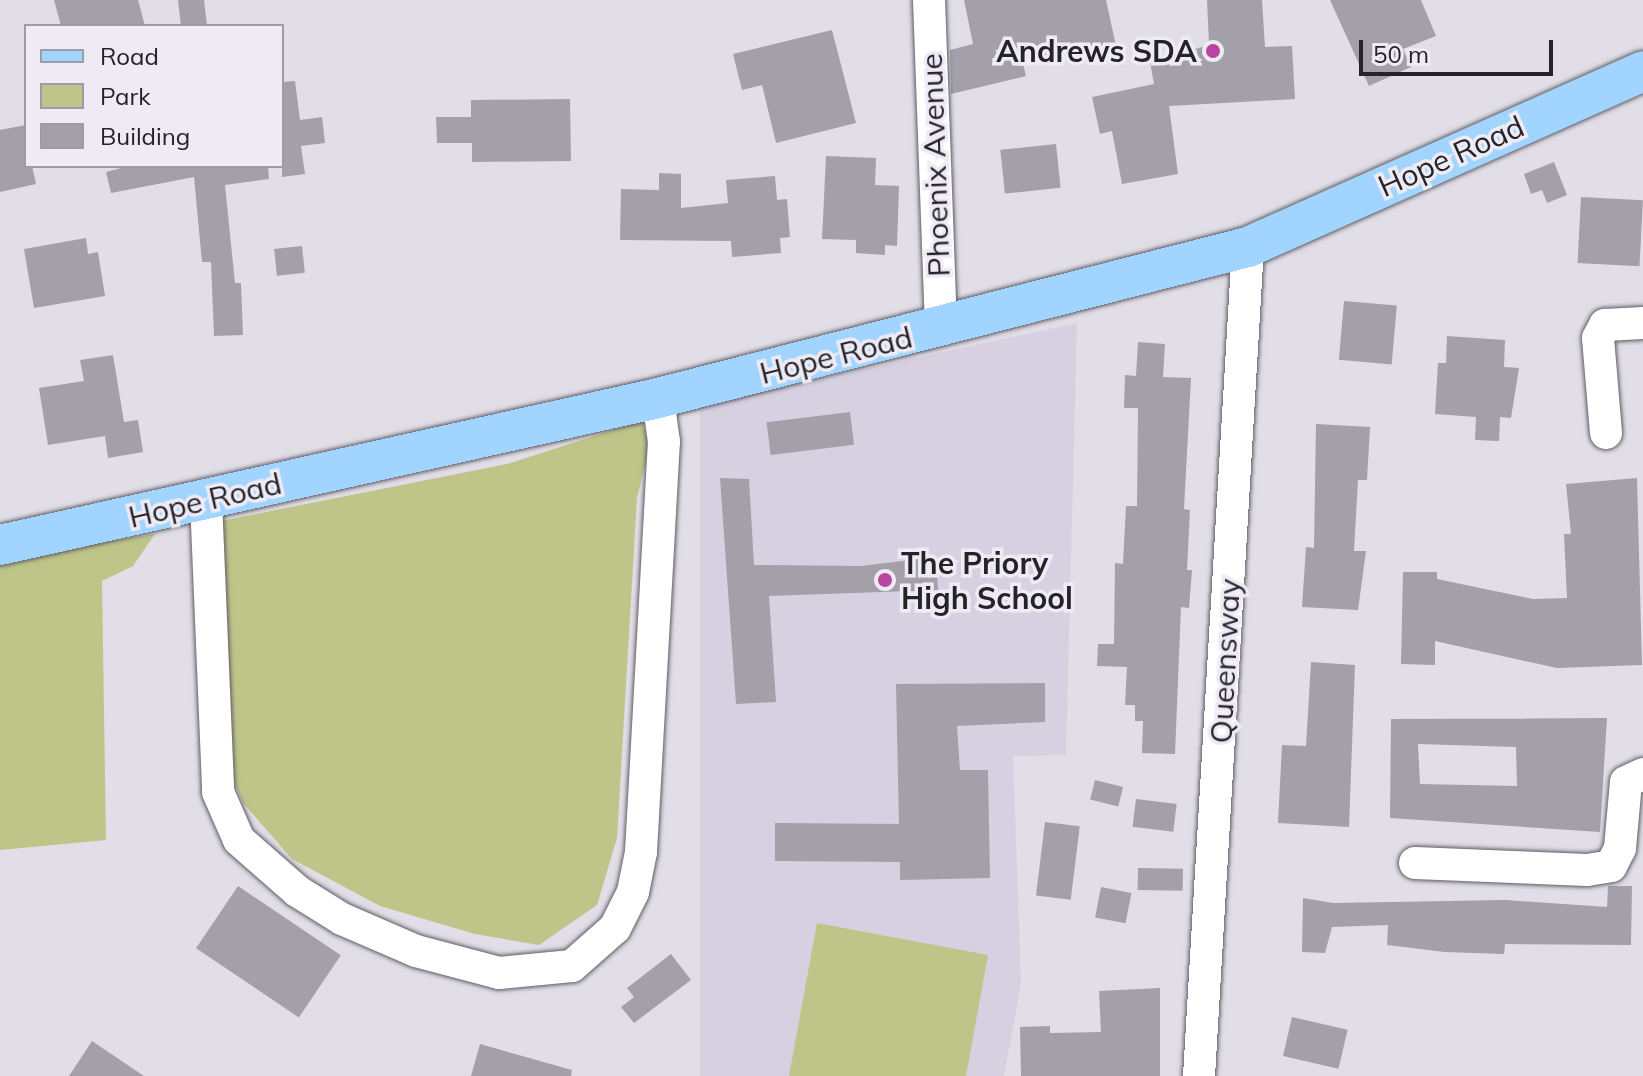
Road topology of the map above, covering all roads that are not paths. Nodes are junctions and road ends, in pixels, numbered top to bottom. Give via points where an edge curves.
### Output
1 (929, 0) edge
2 (1643, 71) edge
3 (1248, 247) junction
4 (1643, 323) edge
5 (941, 329) junction
6 (658, 398) junction
7 (1606, 433) dead end
8 (206, 500) junction
9 (0, 545) edge
10 (1643, 774) edge
11 (1415, 863) dead end
12 (1199, 1076) edge

1 - 5 street, Phoenix Avenue
2 - 3 main road, Hope Road
3 - 5 main road, Hope Road
3 - 12 street, Queensway
4 - 7 street via 1605,325 1598,338
5 - 6 main road, Hope Road
6 - 8 main road, Hope Road
6 - 8 street via 664,442 641,852 633,892 615,928 572,966 499,973 416,951 331,912 239,840 218,792
8 - 9 main road, Hope Road
10 - 11 street via 1626,782 1620,848 1611,866 1587,870

